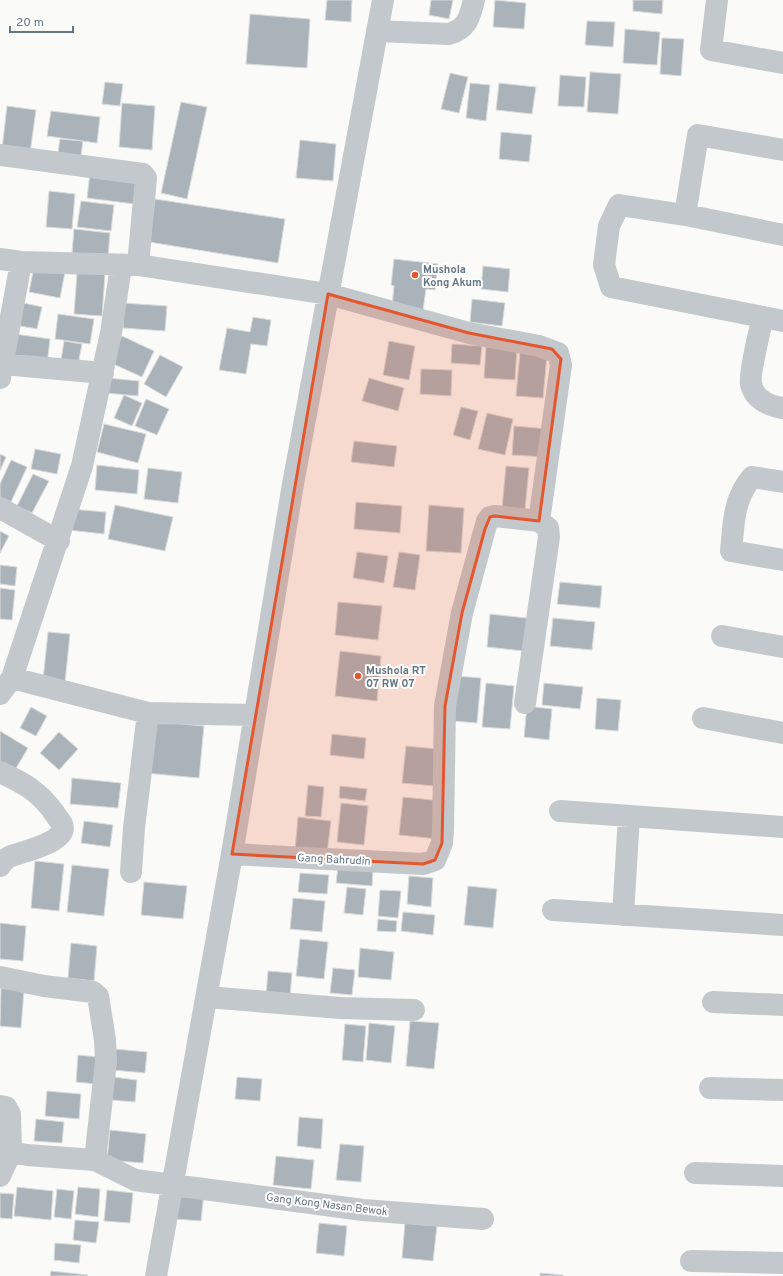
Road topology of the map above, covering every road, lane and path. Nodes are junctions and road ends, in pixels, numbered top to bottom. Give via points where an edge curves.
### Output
1 (383, 0) edge
2 (474, 0) edge
3 (717, 0) edge
4 (377, 31) junction
5 (783, 63) edge
6 (783, 150) edge
7 (0, 155) edge
8 (685, 215) junction
9 (783, 234) edge
10 (10, 261) edge
11 (129, 265) junction
12 (328, 294) junction
13 (773, 319) edge
14 (1, 371) edge
15 (103, 373) junction
16 (783, 408) edge
17 (783, 482) edge
18 (0, 508) edge
19 (540, 520) junction
20 (59, 540) junction
21 (783, 560) edge
22 (722, 636) dead end
23 (783, 647) edge
24 (6, 686) edge
25 (525, 703) dead end
26 (148, 712) junction
27 (255, 715) junction
28 (703, 718) dead end
29 (783, 733) edge
30 (0, 772) edge
31 (560, 811) dead end
32 (629, 816) junction
33 (783, 827) edge
34 (232, 854) junction
35 (0, 866) edge
36 (131, 872) dead end
37 (553, 910) dead end
38 (623, 915) junction
39 (783, 925) edge
40 (0, 977) edge
41 (207, 997) junction
42 (712, 1002) dead end
43 (783, 1005) edge
44 (414, 1010) dead end
45 (710, 1088) dead end
46 (783, 1090) edge
47 (0, 1106) edge
48 (11, 1152) junction
49 (95, 1160) junction
50 (695, 1173) dead end
51 (0, 1176) edge
52 (783, 1176) edge
53 (173, 1184) junction
54 (483, 1219) dead end
55 (691, 1261) dead end
56 (783, 1263) edge
57 (156, 1276) edge

1 - 4 street
2 - 4 street via 470,19 456,32 449,34
3 - 5 street via 711,50
4 - 12 street
6 - 8 street via 698,134
7 - 11 street via 146,176
8 - 9 street
8 - 13 street via 619,205 608,226 604,265 611,287
10 - 11 street
10 - 14 street
11 - 12 street
11 - 15 street
12 - 19 street via 469,333 558,352 561,365
12 - 27 street
13 - 16 street via 751,383 758,398 775,407
14 - 15 street
15 - 20 street via 82,466
17 - 21 street via 752,476 735,506 731,551
18 - 20 street
19 - 25 street via 548,528 550,536
19 - 34 street, Gang Bahrudin via 495,516 487,521 462,613 445,706 443,836 435,860 423,864
20 - 24 street
22 - 23 street
24 - 26 street
26 - 27 street
26 - 36 street
27 - 34 street
28 - 29 street
30 - 35 street via 24,783 45,800 62,824 60,835 51,842 9,858
31 - 32 street
32 - 33 street
32 - 38 street
34 - 41 street
37 - 38 street
38 - 39 street
40 - 49 street via 93,992 98,996 106,1061
41 - 44 street via 340,1008
41 - 53 street
42 - 43 street
45 - 46 street
47 - 48 street via 6,1107 10,1114
48 - 49 street
48 - 51 street
49 - 53 street, Gang Kong Nasan Bewok via 135,1180
50 - 52 street
53 - 54 street, Gang Kong Nasan Bewok via 363,1210
53 - 57 street
55 - 56 street

